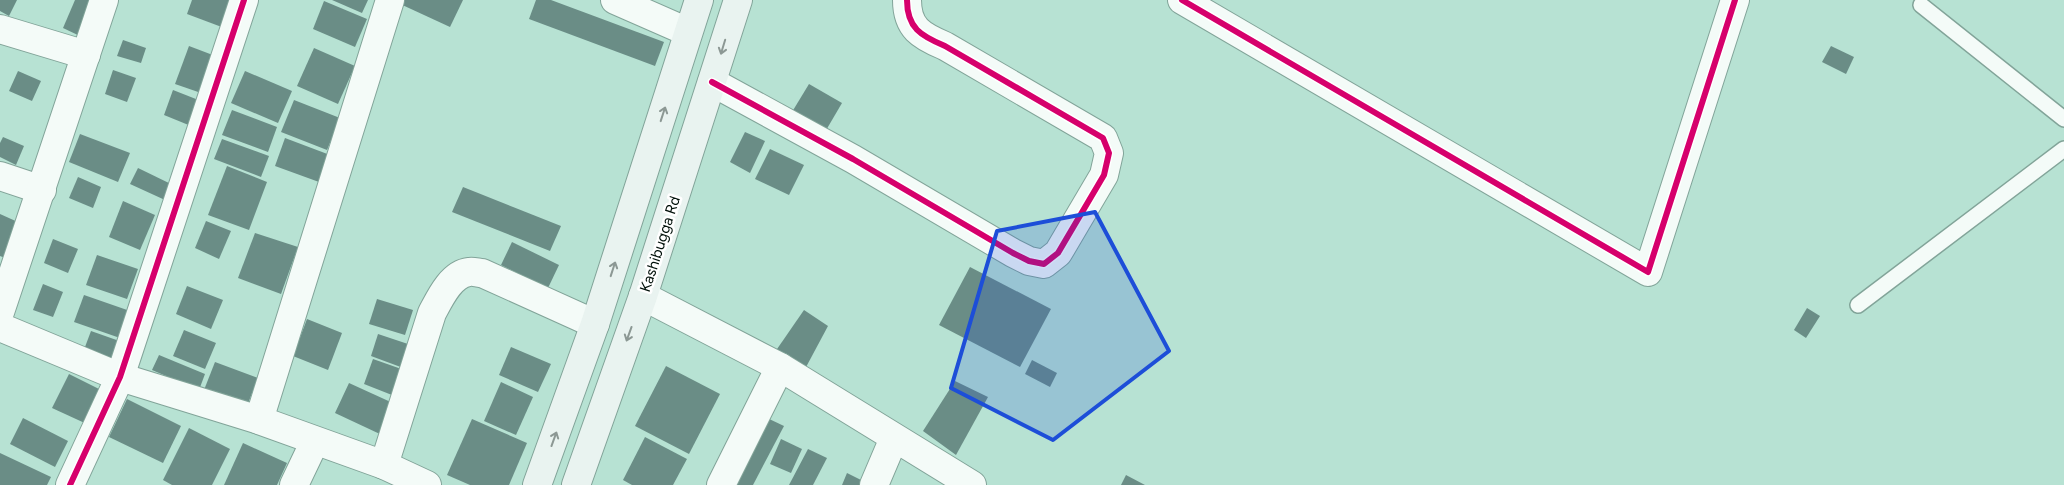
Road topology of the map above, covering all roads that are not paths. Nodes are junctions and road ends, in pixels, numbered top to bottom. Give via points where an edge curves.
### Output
1 (104, 0) edge
2 (244, 0) edge
3 (390, 0) edge
4 (615, 0) edge
5 (699, 0) edge
6 (738, 0) edge
7 (907, 0) edge
8 (1182, 0) edge
9 (1735, 0) edge
10 (1921, 4) dead end
11 (0, 29) edge
12 (688, 32) junction
13 (86, 55) junction
14 (712, 82) junction
15 (2064, 118) edge
16 (2064, 149) edge
17 (0, 176) edge
18 (42, 190) junction
19 (643, 296) junction
20 (1858, 305) dead end
21 (0, 312) edge
22 (595, 324) junction
23 (0, 327) edge
24 (780, 367) junction
25 (120, 377) junction
26 (258, 420) junction
27 (894, 438) junction
28 (315, 441) junction
29 (384, 465) junction
30 (70, 485) edge
31 (294, 485) edge
32 (427, 485) edge
33 (537, 485) edge
34 (576, 485) edge
35 (721, 485) edge
36 (874, 485) edge
37 (972, 485) edge

1 - 13 street
2 - 25 street
3 - 26 street
4 - 12 street
5 - 12 main road
6 -> 14 main road, Kashibugga Rd
7 - 14 street via 907,14 915,28 930,39 1103,138 1109,153 1104,175 1058,254 1044,264 1029,262 1012,253 853,159
8 - 9 street via 1648,272
10 - 15 lane
11 - 13 street
22 -> 12 main road
13 - 18 street
14 - 19 main road, Kashibugga Rd
16 - 20 lane
17 - 18 street
18 - 21 street
19 - 24 street
19 -> 34 main road, Kashibugga Rd
22 - 29 street via 482,273 469,272 458,276 432,312
33 -> 22 main road
23 - 25 street
24 - 27 street
24 - 35 street
25 - 26 street
25 - 30 street
26 - 28 street
27 - 36 street
27 - 37 street
28 - 29 street
28 - 31 street
29 - 32 street

